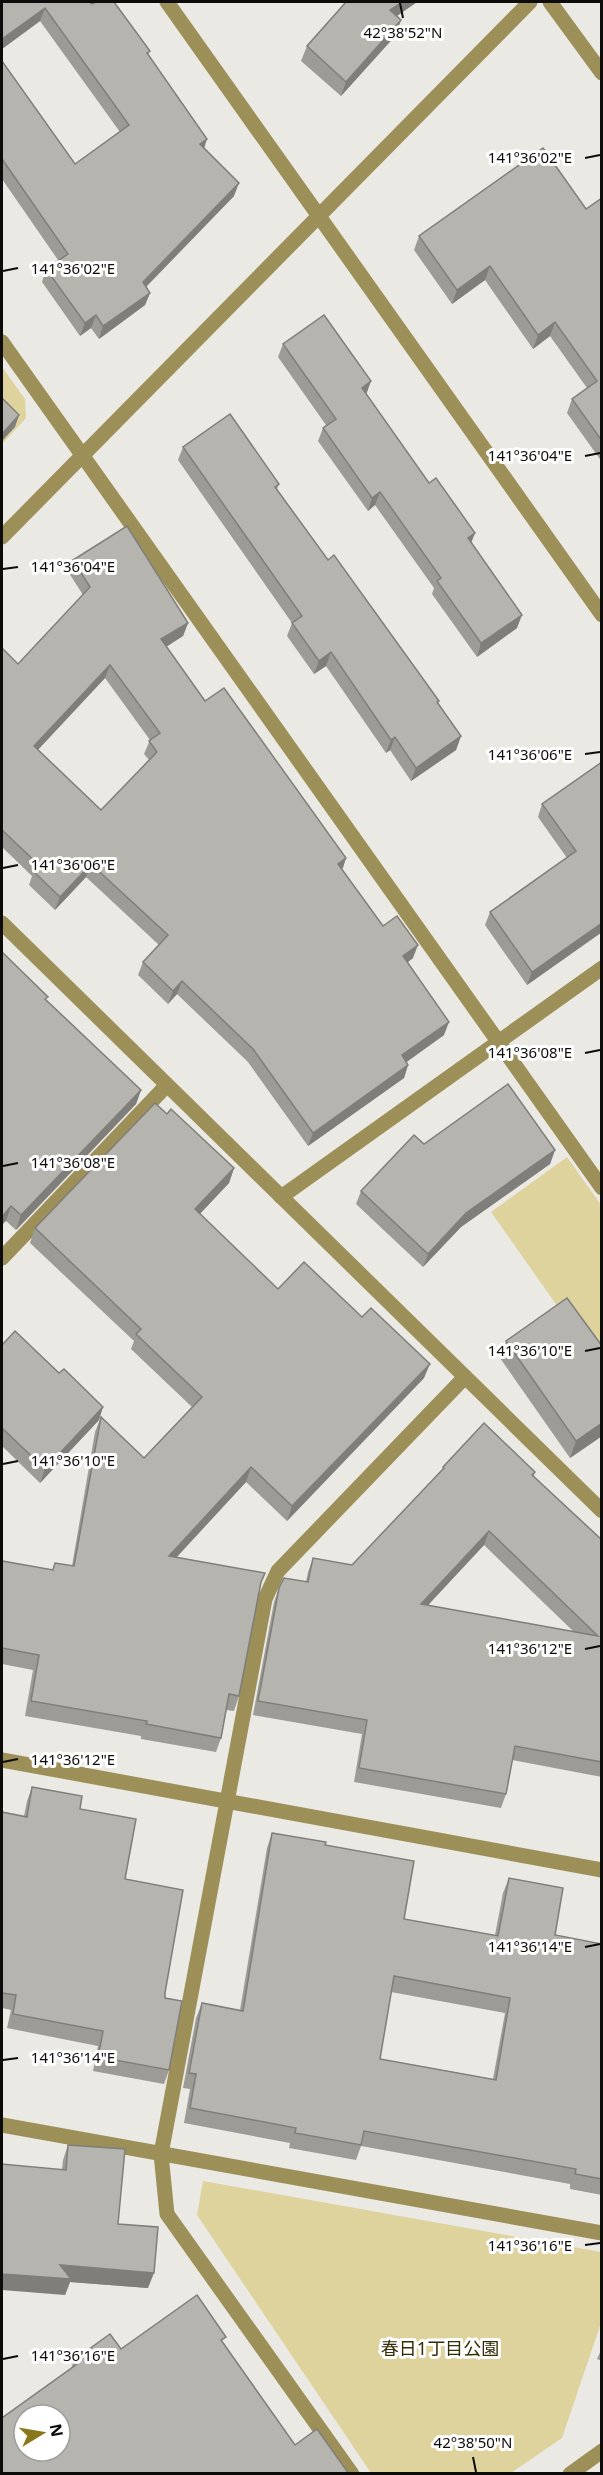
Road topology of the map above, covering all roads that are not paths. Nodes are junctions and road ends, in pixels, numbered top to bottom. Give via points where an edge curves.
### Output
1 (167, 2) edge
2 (530, 2) edge
3 (550, 2) edge
4 (602, 73) edge
5 (320, 215) junction
6 (2, 342) edge
7 (82, 456) junction
8 (2, 537) edge
9 (602, 615) edge
10 (2, 922) edge
11 (602, 968) edge
12 (498, 1042) junction
13 (167, 1085) junction
14 (602, 1188) edge
15 (281, 1197) junction
16 (2, 1258) edge
17 (465, 1377) junction
18 (602, 1511) edge
19 (2, 1760) edge
20 (227, 1801) junction
21 (602, 1870) edge
22 (2, 2125) edge
23 (160, 2154) junction
24 (602, 2233) edge
25 (602, 2451) edge
26 (352, 2474) edge
27 (570, 2474) edge

1 - 5 street
2 - 5 street
3 - 4 street
5 - 7 street
5 - 9 street
6 - 7 street
7 - 8 street
7 - 12 street
10 - 13 street
11 - 12 street
12 - 14 street
12 - 15 street
13 - 15 street
13 - 16 street
15 - 17 street
17 - 18 street
17 - 20 street via 279,1571 265,1599
19 - 20 street
20 - 21 street
20 - 23 street
22 - 23 street
23 - 24 street
23 - 26 street via 167,2214
25 - 27 street

